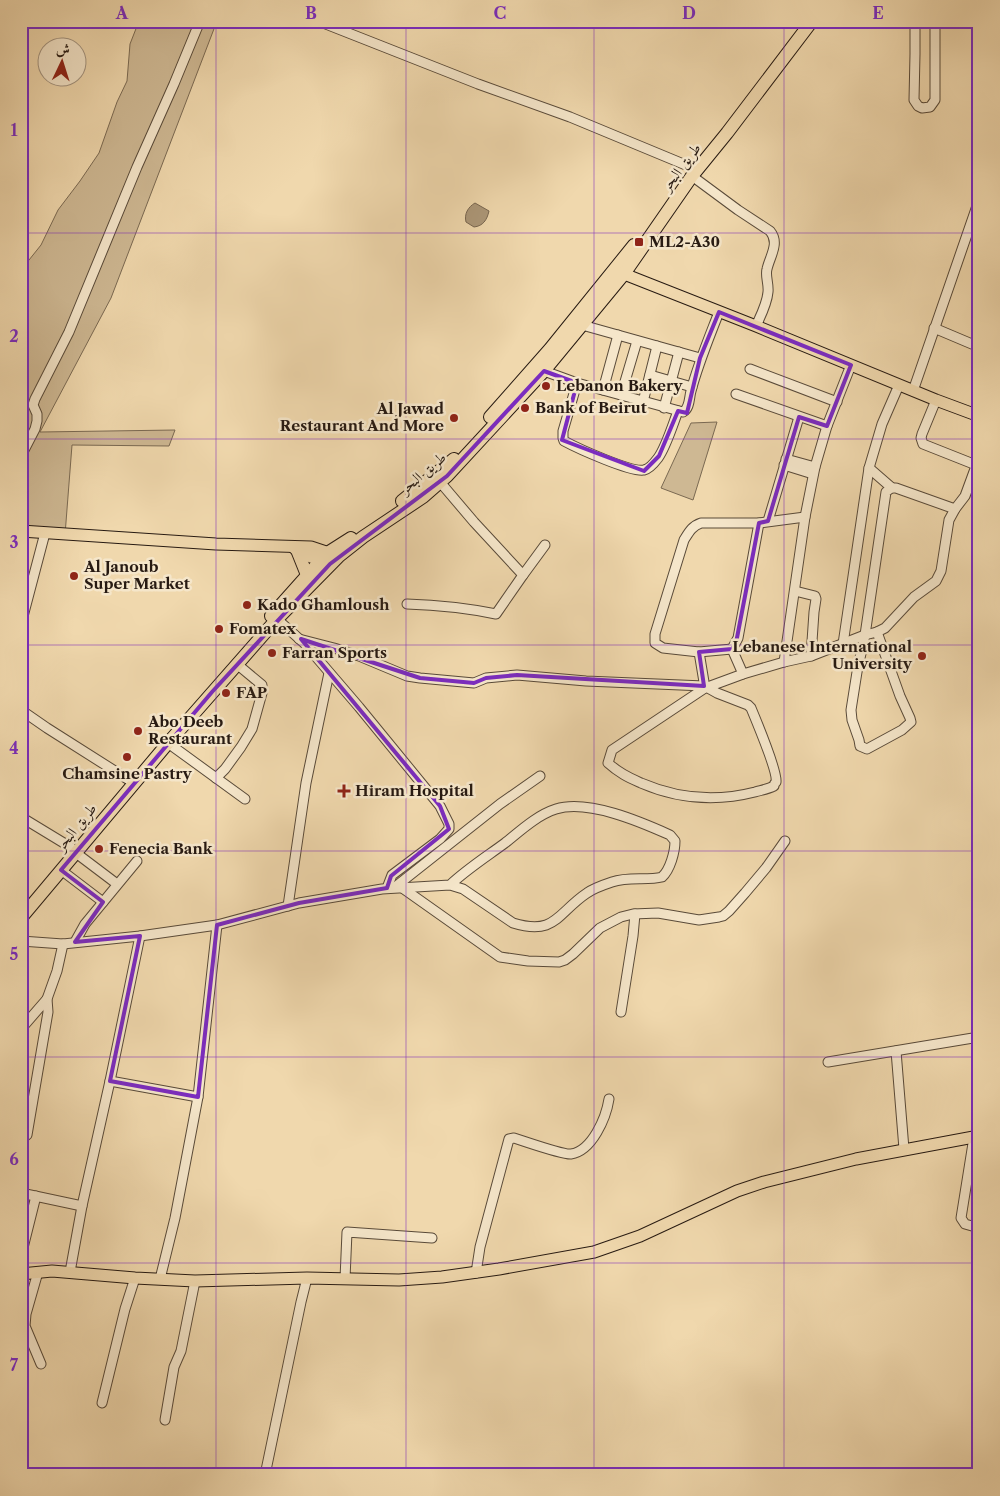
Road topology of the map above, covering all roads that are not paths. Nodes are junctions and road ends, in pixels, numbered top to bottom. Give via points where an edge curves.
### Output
1 (200, 21) edge
2 (318, 21) edge
3 (803, 21) edge
4 (812, 21) edge
5 (915, 21) edge
6 (934, 21) edge
7 (693, 172) junction
8 (979, 200) edge
9 (620, 270) junction
10 (719, 312) junction
11 (582, 325) junction
12 (756, 326) junction
13 (934, 328) junction
14 (618, 335) junction
15 (637, 341) junction
16 (657, 346) junction
17 (979, 347) edge
18 (679, 352) junction
19 (700, 358) junction
20 (851, 366) junction
21 (750, 369) dead end
22 (544, 371) junction
23 (650, 375) junction
24 (671, 381) junction
25 (577, 383) junction
26 (899, 385) junction
27 (692, 387) junction
28 (603, 390) junction
29 (913, 391) junction
30 (736, 394) dead end
31 (622, 395) junction
32 (936, 400) junction
33 (643, 402) junction
34 (837, 402) junction
35 (979, 402) edge
36 (664, 408) junction
37 (678, 412) junction
38 (977, 415) edge
39 (799, 417) junction
40 (827, 426) junction
41 (21, 456) edge
42 (785, 462) junction
43 (977, 466) edge
44 (868, 468) junction
45 (814, 470) junction
46 (440, 482) junction
47 (892, 488) junction
48 (955, 509) junction
49 (806, 518) junction
50 (763, 522) junction
51 (21, 531) edge
52 (44, 533) junction
53 (545, 545) dead end
54 (295, 549) junction
55 (330, 558) junction
56 (308, 575) junction
57 (523, 575) junction
58 (795, 591) junction
59 (407, 604) dead end
60 (278, 619) junction
61 (21, 624) edge
62 (877, 632) junction
63 (865, 635) junction
64 (299, 639) junction
65 (843, 644) junction
66 (732, 649) junction
67 (699, 652) junction
68 (811, 656) junction
69 (784, 662) junction
70 (238, 664) junction
71 (329, 673) junction
72 (743, 674) junction
73 (706, 687) junction
74 (21, 710) edge
75 (168, 743) junction
76 (540, 776) dead end
77 (216, 778) junction
78 (129, 780) junction
79 (244, 799) dead end
80 (21, 817) edge
81 (785, 841) dead end
82 (74, 851) junction
83 (137, 861) dead end
84 (61, 870) junction
85 (117, 884) junction
86 (450, 885) junction
87 (394, 888) junction
88 (103, 902) junction
89 (24, 904) edge
90 (288, 906) junction
91 (635, 914) junction
92 (21, 918) edge
93 (217, 925) junction
94 (140, 936) junction
95 (21, 941) edge
96 (75, 942) junction
97 (63, 944) junction
98 (47, 999) junction
99 (621, 1012) dead end
100 (21, 1029) edge
101 (979, 1038) edge
102 (896, 1051) junction
103 (828, 1062) dead end
104 (110, 1081) junction
105 (198, 1097) junction
106 (609, 1099) dead end
107 (976, 1137) edge
108 (21, 1138) edge
109 (904, 1149) junction
110 (21, 1193) edge
111 (36, 1196) junction
112 (82, 1206) junction
113 (979, 1228) edge
114 (432, 1238) dead end
115 (21, 1256) edge
116 (38, 1272) junction
117 (70, 1272) junction
118 (476, 1273) junction
119 (21, 1274) edge
120 (134, 1278) junction
121 (307, 1278) junction
122 (345, 1278) junction
123 (160, 1279) junction
124 (194, 1281) junction
125 (41, 1364) dead end
126 (102, 1403) dead end
127 (165, 1420) dead end
128 (265, 1475) edge

1 - 41 street via 69,332 35,399 36,426
2 - 7 street via 570,117
3 - 7 highway, طريق البحر
4 - 7 highway, طريق البحر via 727,133
5 - 6 street via 914,100 922,108 935,100
7 - 9 highway, طريق البحر via 628,253
7 - 12 street via 773,235 774,248 766,272 768,295
8 - 13 street
9 - 10 main road
9 - 11 highway, طريق البحر
9 - 55 highway, طريق البحر via 454,459
10 - 12 main road
10 - 19 street
11 - 14 street
11 - 22 highway, طريق البحر
12 - 20 main road
13 - 17 street
13 - 29 street
14 - 15 street
14 - 28 street
15 - 16 street
15 - 31 street
16 - 18 street
16 - 23 street
18 - 19 street
18 - 24 street
19 - 27 street
20 - 26 main road
20 - 34 street
21 - 34 street
22 - 25 street
22 - 46 highway, طريق البحر
23 - 24 street
23 - 33 street
24 - 27 street
24 - 36 street
25 - 28 street
25 - 37 street via 563,431 564,441 633,469 643,470 659,456
26 - 29 main road
26 - 44 street
27 - 37 street via 686,410
28 - 31 street
29 - 32 main road
30 - 39 street
31 - 33 street
32 - 38 main road
32 - 43 street via 922,434 923,444
33 - 36 street
34 - 40 street
35 - 38 street
36 - 37 street
39 - 40 street
39 - 42 street
40 - 45 street
42 - 45 street
42 - 50 street
43 - 48 street via 965,496
44 - 47 street
44 - 65 street
45 - 49 street
46 - 55 highway, طريق البحر via 423,497
46 - 57 street
47 - 48 street
47 - 63 street via 886,492
48 - 62 street via 949,520 938,577
49 - 50 street
49 - 58 street
50 - 66 street via 738,638
50 - 67 street via 701,523 695,525 684,540 654,639 663,648
51 - 52 main road
52 - 54 main road
52 - 61 street
53 - 57 street
54 - 55 main road via 311,547
54 - 56 highway
55 - 56 highway, طريق البحر
55 - 60 highway, طريق البحر
56 - 78 highway, طريق البحر via 202,692
57 - 59 street via 496,614 440,605
58 - 68 street via 816,598
58 - 69 street
60 - 64 street
60 - 70 highway, طريق البحر
62 - 63 street
62 - 63 street via 911,722 867,749 860,746 851,716
63 - 65 street
64 - 71 street
64 - 73 street via 342,650 407,676 420,678 474,683 486,678 516,675
65 - 68 street
66 - 67 street
66 - 72 street
67 - 73 street
68 - 69 street
69 - 72 street
70 - 75 highway, طريق البحر
70 - 77 street via 262,685 262,693 252,729
71 - 87 street via 440,806 449,824 449,829 440,839 392,875
71 - 90 street via 306,783
72 - 73 street
73 - 73 street via 612,750 608,763 619,773 651,787 686,797 727,798 774,786 776,779 751,708
74 - 78 street
75 - 77 street
75 - 82 highway, طريق البحر
76 - 87 street
77 - 79 street
78 - 82 highway, طريق البحر via 111,799
80 - 82 street
81 - 91 street via 751,887 719,918 699,920 658,913
82 - 84 highway, طريق البحر
82 - 85 street
82 - 89 highway, طريق البحر
83 - 85 street
84 - 88 street
84 - 89 highway, طريق البحر
85 - 88 street
86 - 86 street via 463,888 513,923 544,926 596,888 614,881 662,877 668,868 675,841 670,835 624,816 565,807 530,824
86 - 87 street
87 - 90 street via 331,896
87 - 91 street via 500,957 528,962 565,960 600,928
88 - 96 street
89 - 92 highway, طريق البحر
90 - 93 street
91 - 99 street
93 - 94 street
93 - 105 street
94 - 96 street
94 - 104 street
95 - 97 street
96 - 97 street
97 - 98 street
98 - 100 street
98 - 108 street via 48,1012 27,1135
101 - 102 street
102 - 103 street
102 - 109 street
104 - 105 street
104 - 112 street
105 - 123 street
106 - 118 street via 598,1131 580,1151 569,1155 509,1139
107 - 109 main road
107 - 113 street via 961,1218 965,1224
109 - 118 main road via 764,1182 594,1252
110 - 111 street
111 - 112 street
111 - 115 street
112 - 117 street
114 - 122 street via 347,1232
116 - 117 main road
116 - 119 main road
116 - 125 street via 25,1326
117 - 120 main road
118 - 122 main road via 419,1279
120 - 123 main road
120 - 126 street
121 - 122 main road
121 - 124 main road
121 - 128 street
123 - 124 main road
124 - 127 street

